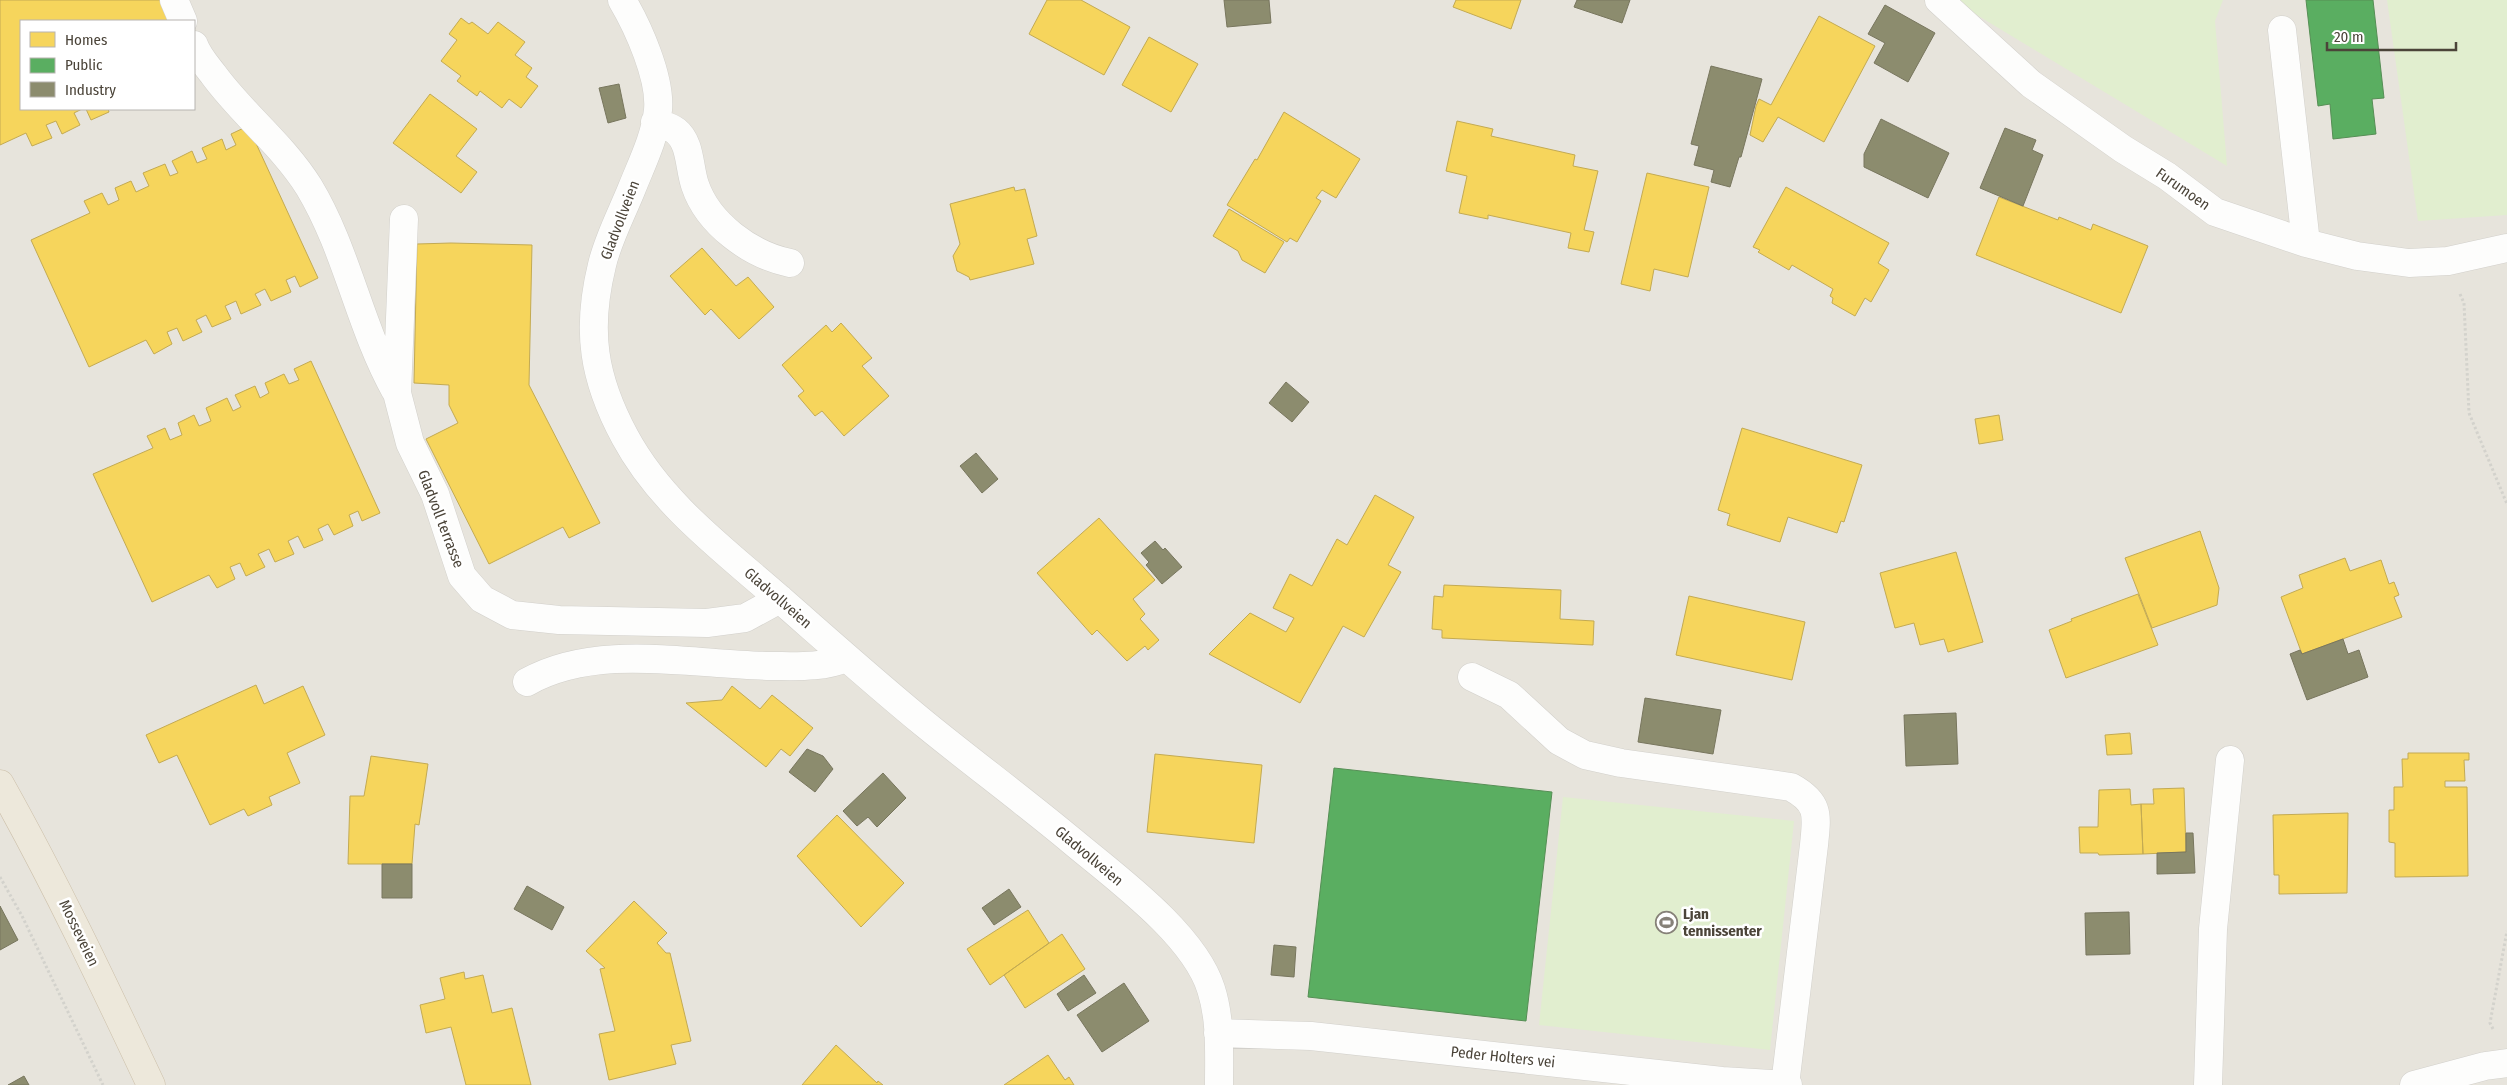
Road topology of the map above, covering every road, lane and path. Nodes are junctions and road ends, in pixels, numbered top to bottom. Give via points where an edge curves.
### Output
1 (174, 0) edge
2 (622, 0) edge
3 (1939, 0) edge
4 (183, 20) edge
5 (2282, 30) dead end
6 (195, 46) edge
7 (655, 122) junction
8 (404, 219) dead end
9 (2306, 243) junction
10 (2507, 248) edge
11 (2448, 261) junction
12 (790, 263) dead end
13 (397, 393) junction
14 (2507, 504) edge
15 (780, 599) junction
16 (846, 658) junction
17 (1472, 677) dead end
18 (527, 682) dead end
19 (2230, 760) dead end
20 (0, 784) edge
21 (0, 877) edge
22 (2507, 931) edge
23 (1218, 1033) junction
24 (2497, 1038) dead end
25 (2507, 1063) edge
26 (2453, 1081) edge
27 (103, 1085) edge
28 (151, 1085) edge
29 (1219, 1085) edge
30 (1786, 1085) edge
31 (2208, 1085) edge
32 (2414, 1085) edge

1 - 4 street
2 - 7 street, Gladvollveien via 637,26 653,72 658,107
3 - 9 street, Furumoen via 2031,84 2215,212
5 - 9 street
6 - 13 street via 231,98 284,153 308,186 334,234 381,365
7 - 12 street via 676,131 685,142 695,186 720,224 757,252 773,260
7 - 15 street, Gladvollveien via 603,262 594,308 594,352 605,392 642,467 685,516
8 - 13 street, Gladvoll terrasse
9 - 11 street, Furumoen via 2357,256 2409,263
10 - 11 street, Furumoen
11 - 14 path via 2464,303 2469,413
13 - 15 street, Gladvoll terrasse via 410,443 435,494 462,576 482,599 512,614 559,620 707,623 745,618
15 - 16 street, Gladvollveien
16 - 18 street via 831,664 800,666 752,666 689,660 600,661 542,673
16 - 23 street, Gladvollveien via 1082,849 1160,917 1193,955 1211,988
17 - 30 street via 1509,695 1559,740 1585,755 1791,787 1811,801 1816,808 1815,836
19 - 31 street via 2213,928
20 - 28 highway, Mosseveien via 42,858
21 - 27 path
22 - 24 path via 2490,1022
23 - 29 street, Gladvollveien
23 - 30 street, Peder Holters vei via 1311,1036 1722,1081
25 - 26 street via 2485,1066
26 - 32 street

